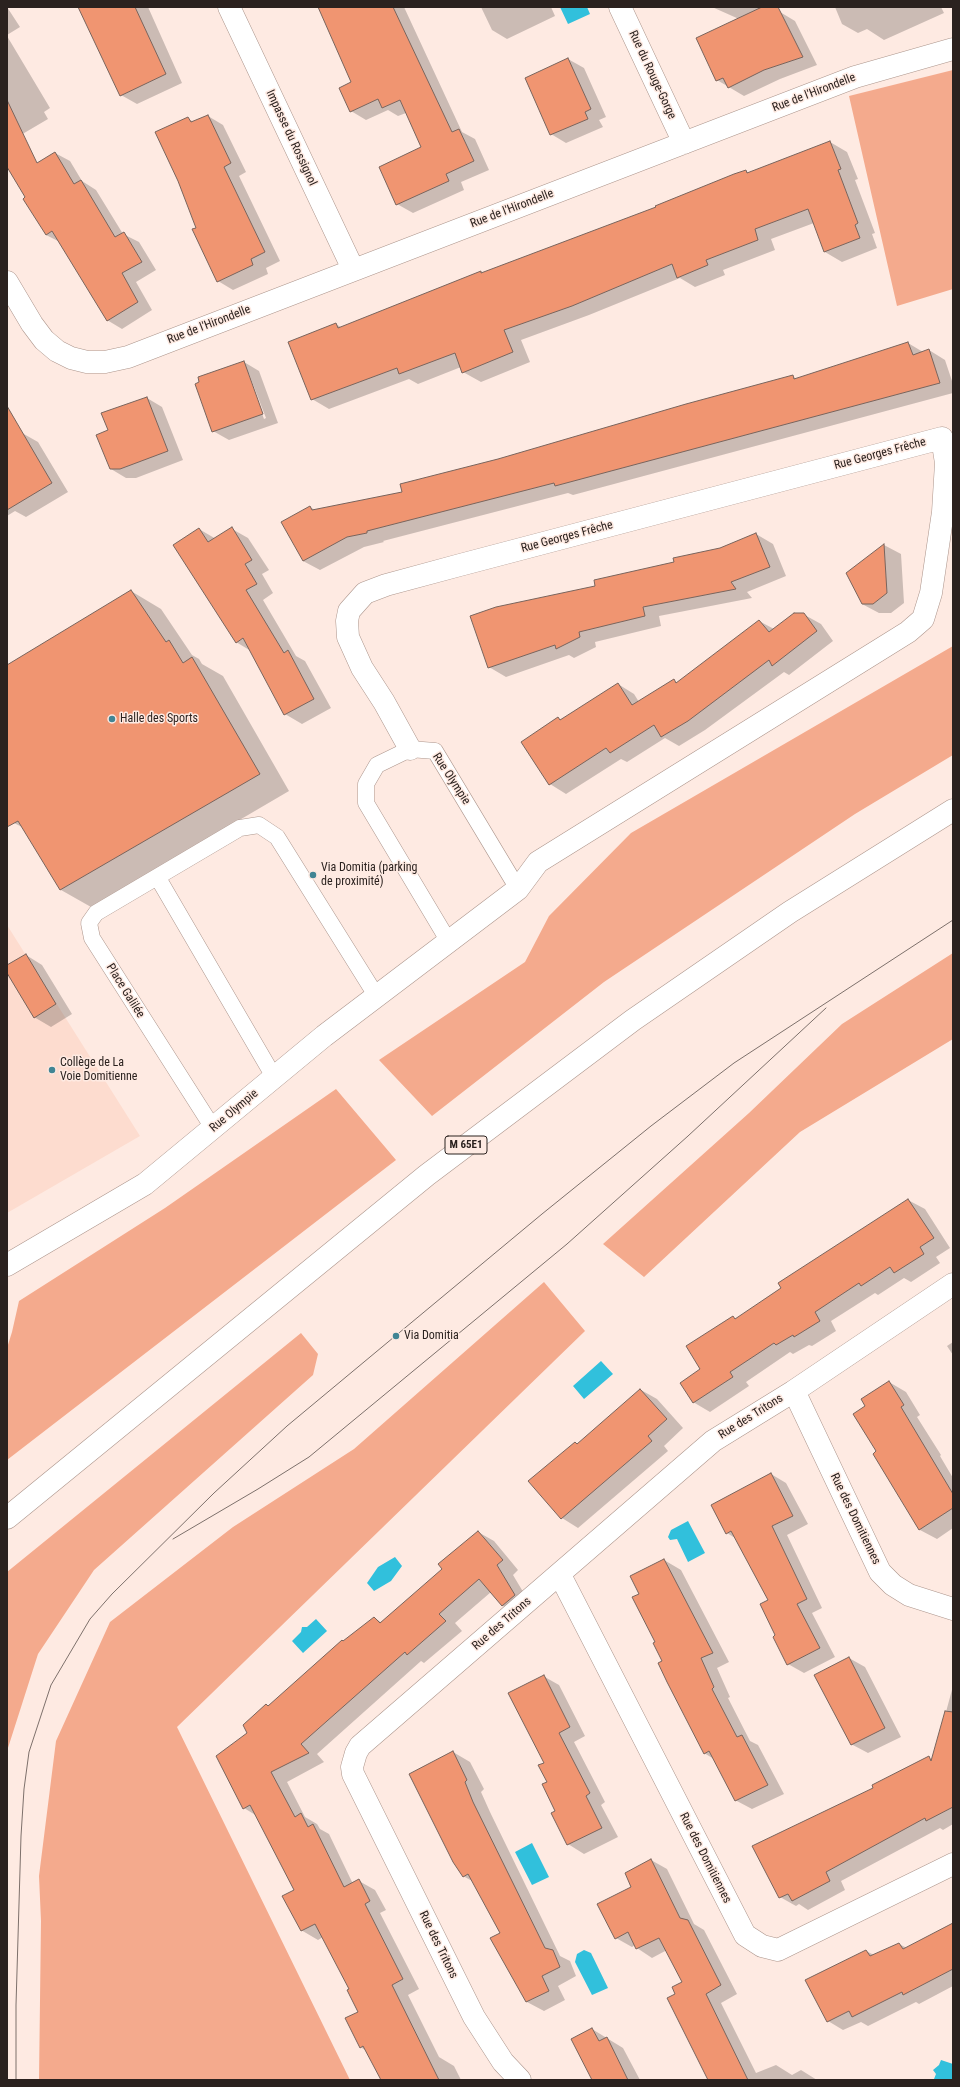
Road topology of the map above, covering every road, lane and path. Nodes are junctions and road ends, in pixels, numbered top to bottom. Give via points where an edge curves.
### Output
1 (229, 7) edge
2 (620, 7) edge
3 (953, 49) edge
4 (684, 143) junction
5 (353, 269) junction
6 (7, 282) edge
7 (947, 437) edge
8 (410, 749) junction
9 (953, 810) edge
10 (538, 862) joint
11 (158, 878) junction
12 (518, 889) junction
13 (449, 942) junction
14 (377, 997) junction
15 (274, 1078) junction
16 (213, 1128) junction
17 (7, 1265) edge
18 (953, 1284) edge
19 (794, 1390) junction
20 (7, 1518) edge
21 (560, 1575) junction
22 (953, 1609) edge
23 (953, 1864) edge
24 (520, 2080) edge

1 - 5 street, Impasse du Rossignol
2 - 4 street, Rue du Rouge-Gorge
3 - 4 street, Rue de l'Hirondelle via 855,77
4 - 5 street, Rue de l'Hirondelle
5 - 6 street, Rue de l'Hirondelle via 128,357 105,362 87,362 57,351 44,340 32,324
7 - 8 street, Rue Georges Frêche via 452,567 365,593 349,611 348,636 362,668
7 - 10 street, Rue Georges Frêche via 943,512 931,593 923,619 908,632
8 - 12 lane, Rue Olympie via 435,751
8 - 13 lane via 377,765 366,784 366,803
9 - 20 street, M 65E1 via 790,912 627,1024 427,1175
10 - 12 street, Rue Olympie
11 - 14 lane, Place Galilée via 240,828 259,825 277,837
11 - 15 lane
11 - 16 lane, Place Galilée via 96,913 89,923 92,938
12 - 13 street, Rue Olympie
13 - 14 street, Rue Olympie
14 - 15 street, Rue Olympie via 324,1036
15 - 16 street, Rue Olympie
16 - 17 street, Rue Olympie via 145,1184
18 - 19 street, Rue des Tritons
19 - 21 street, Rue des Tritons via 713,1441
19 - 22 street, Rue des Domitiennes via 880,1572 893,1585 908,1594
21 - 23 street, Rue des Domitiennes via 745,1934 762,1946 778,1950
21 - 24 street, Rue des Tritons via 360,1746 352,1767 353,1774 474,2017 503,2062

